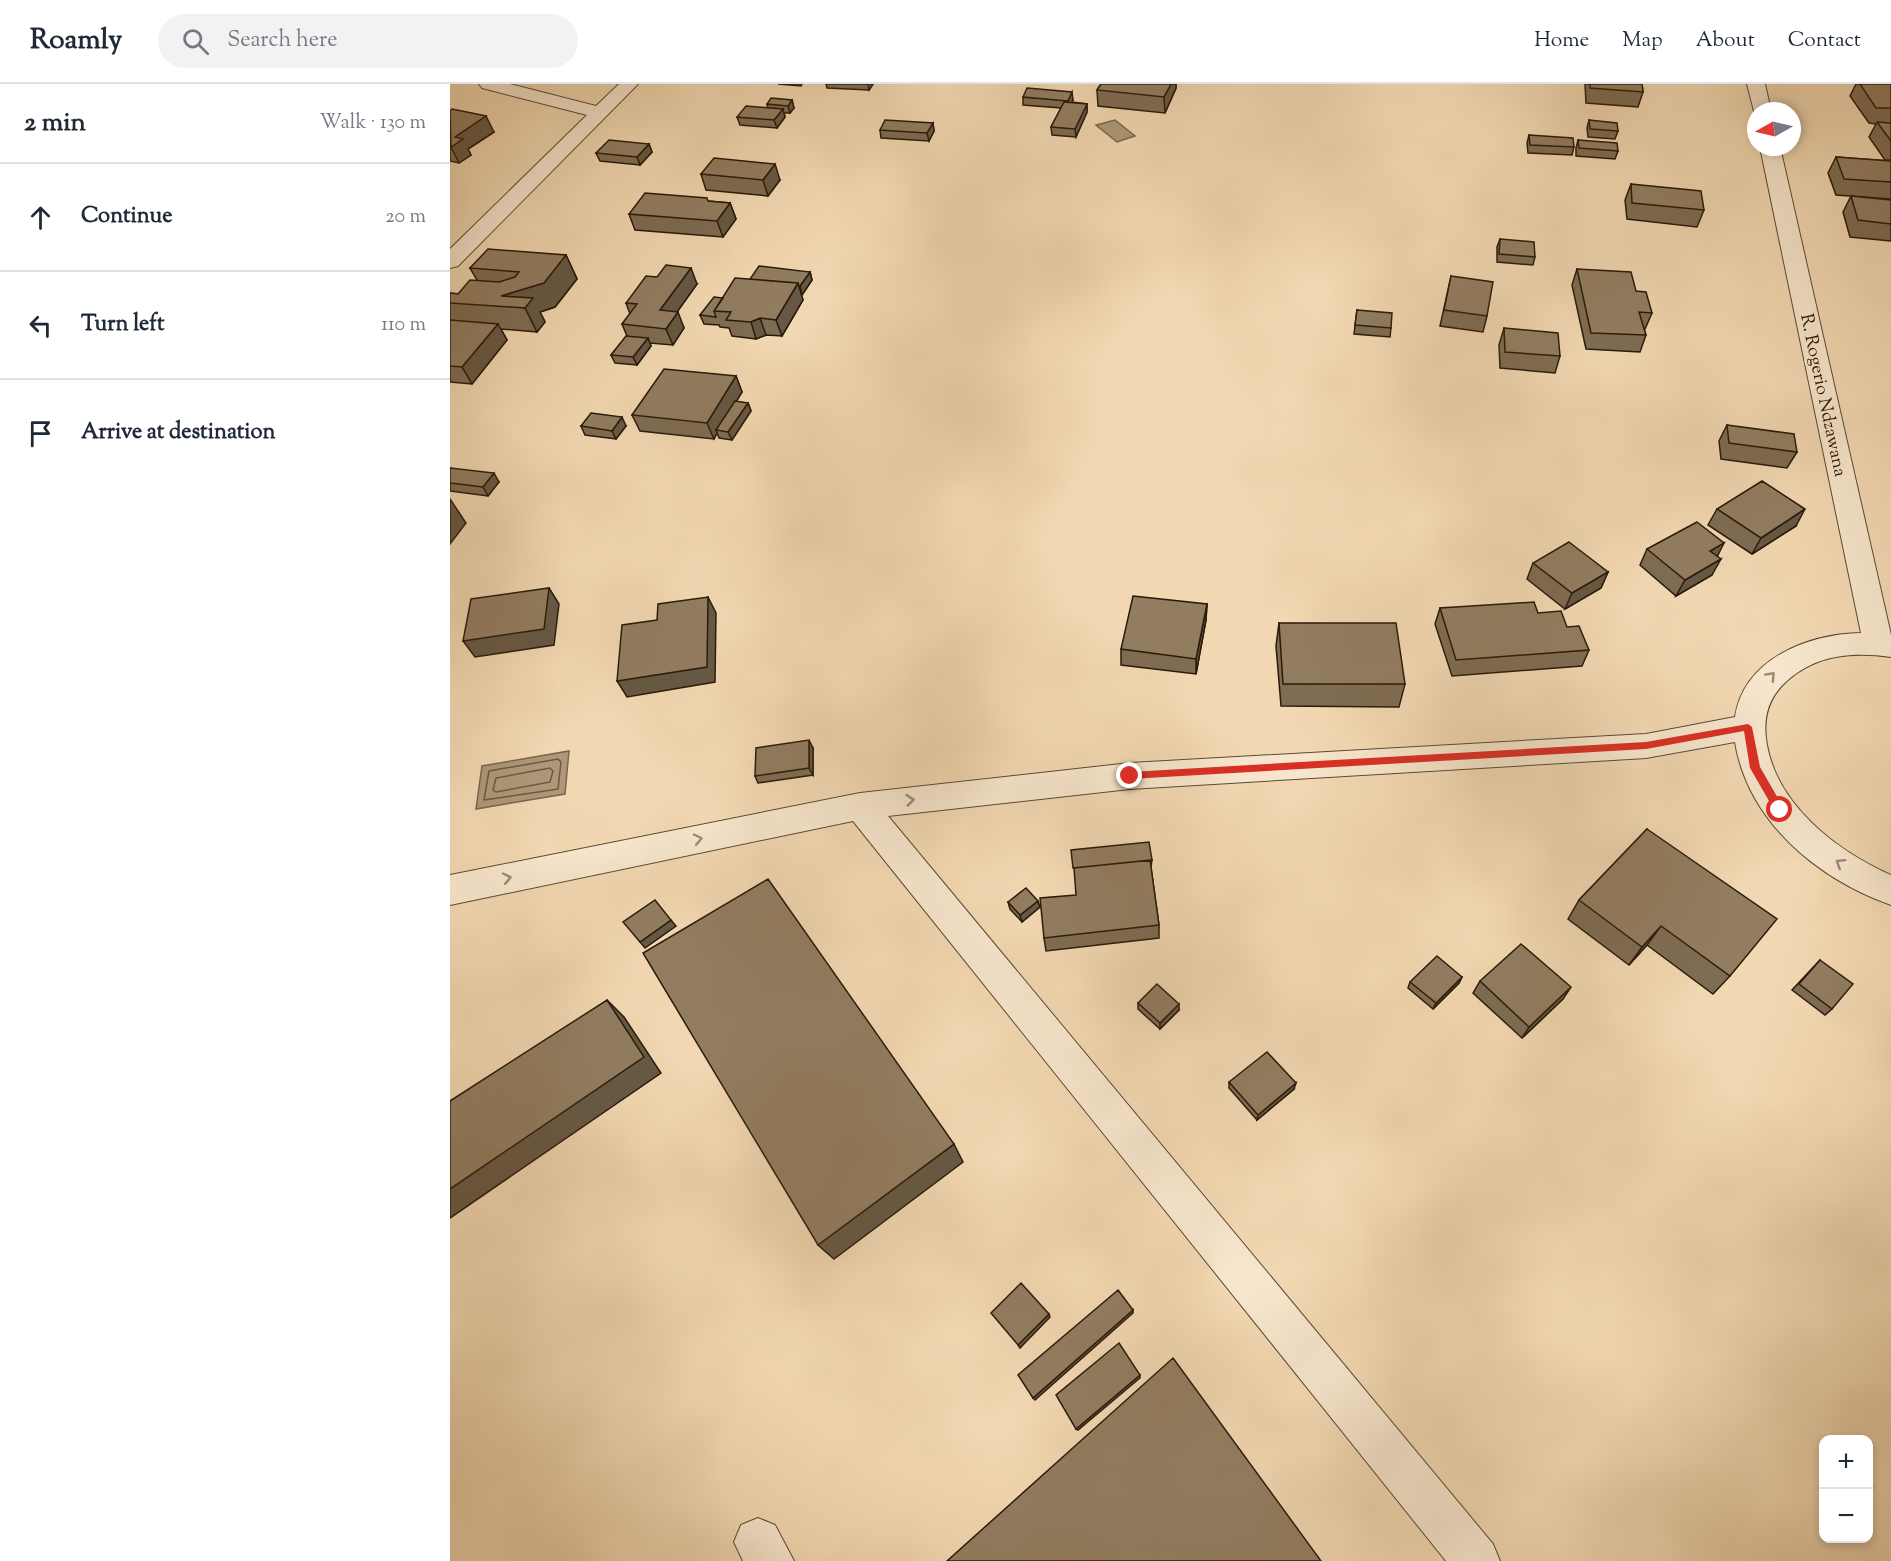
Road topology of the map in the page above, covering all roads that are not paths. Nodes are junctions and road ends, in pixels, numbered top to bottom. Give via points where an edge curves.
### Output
1 (488, 84) edge
2 (629, 84) edge
3 (1756, 84) edge
4 (1760, 102) edge
5 (601, 113) junction
6 (1772, 156) edge
7 (450, 261) edge
8 (1885, 645) edge
9 (1748, 727) junction
10 (860, 806) junction
11 (450, 890) edge
12 (1891, 890) edge
13 (1476, 1561) edge

1 - 5 street
2 - 5 street
3 - 4 street
5 - 7 street
6 - 8 street, R. Rogerio Ndzawana
9 -> 8 street via 1755,697 1773,672 1801,654 1837,645
10 -> 9 street via 1130,776 1646,746
12 -> 9 street via 1872,883 1820,850 1780,810 1755,768
11 -> 10 street
10 - 13 street

